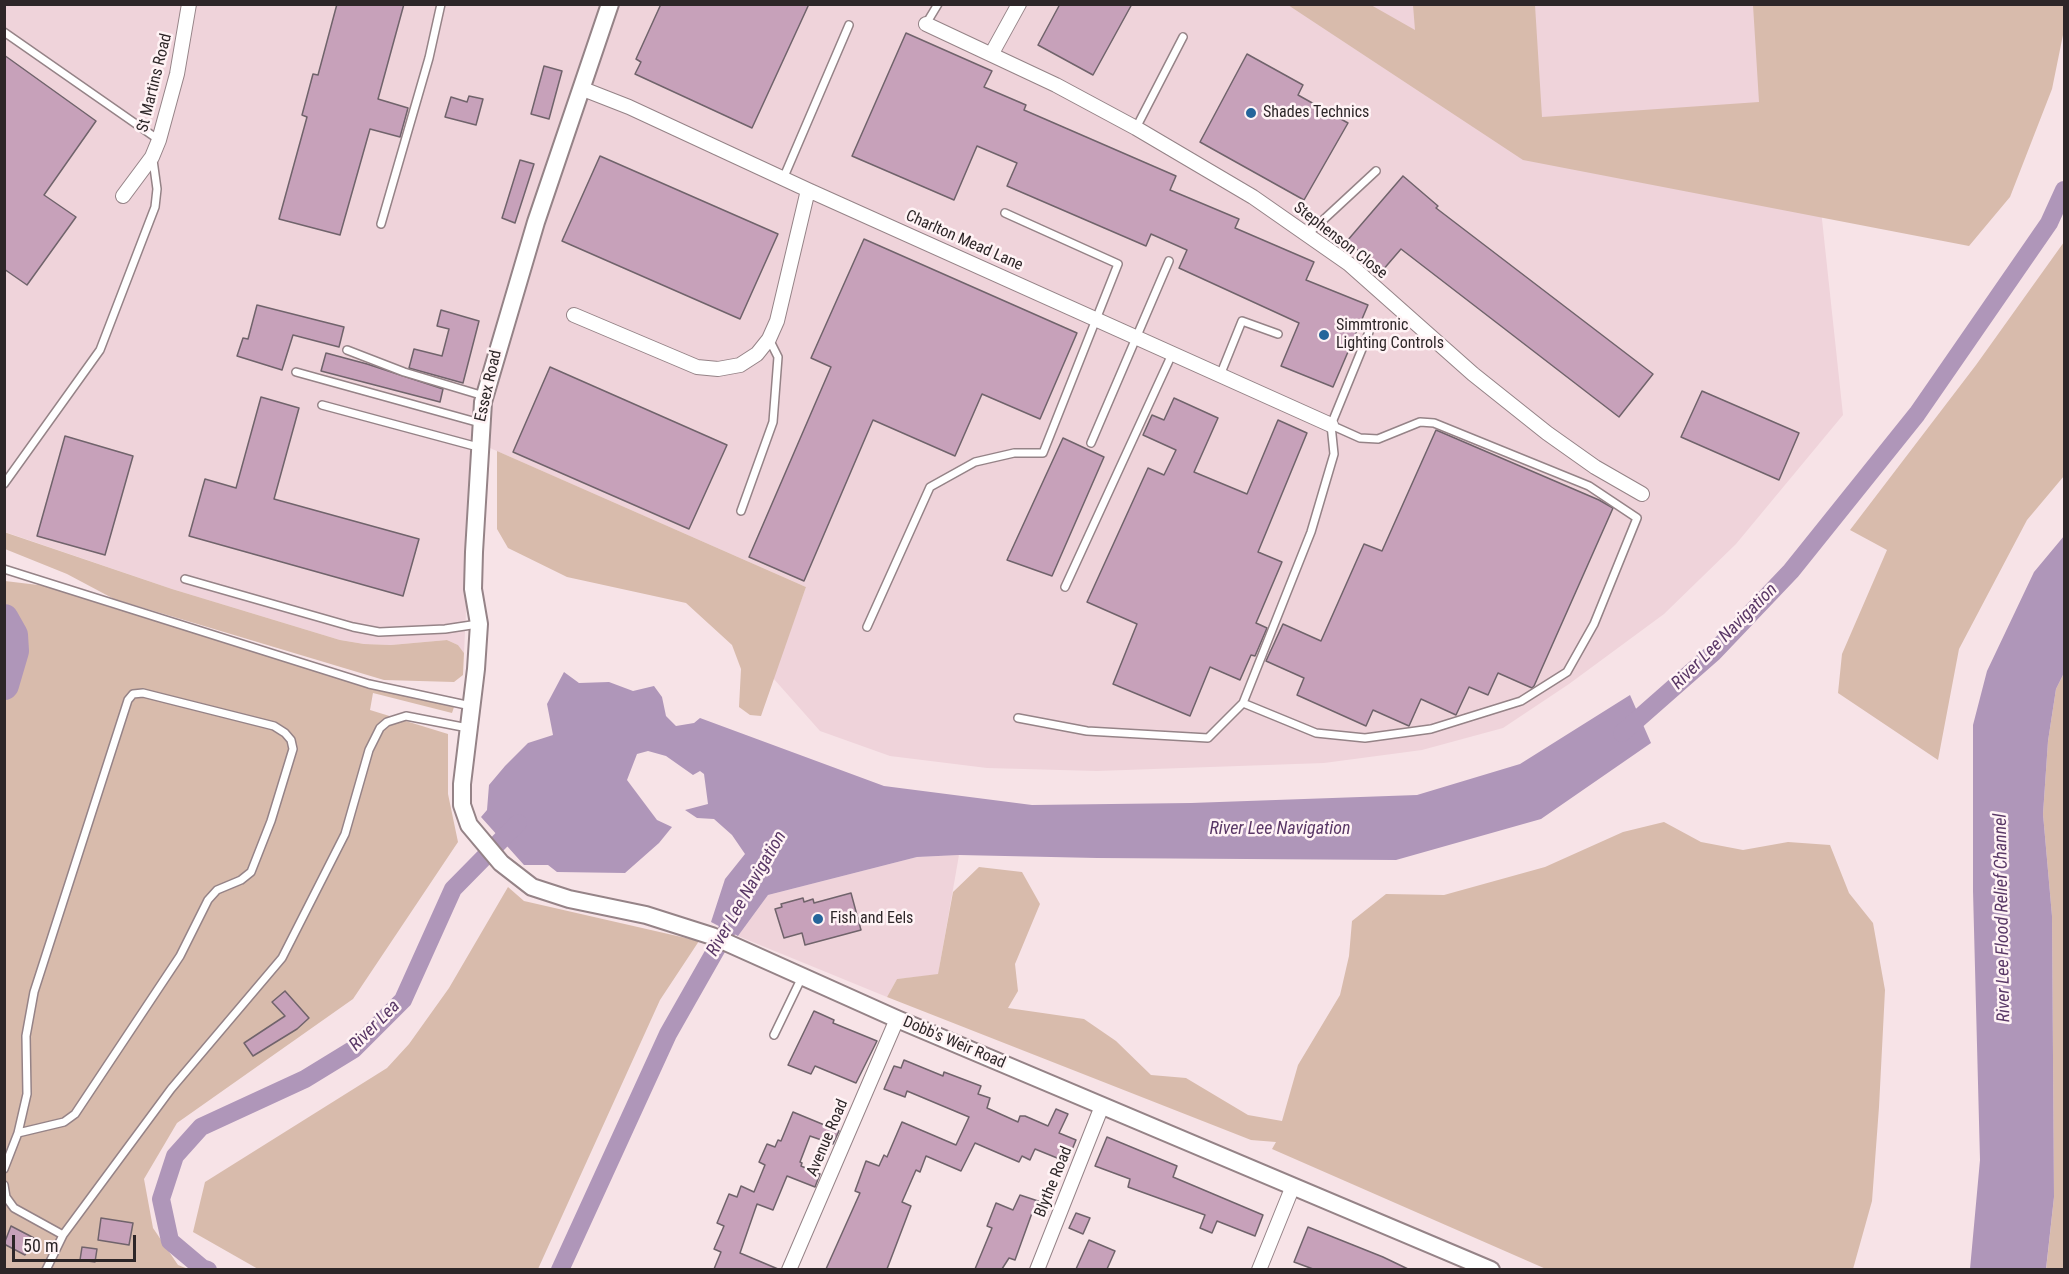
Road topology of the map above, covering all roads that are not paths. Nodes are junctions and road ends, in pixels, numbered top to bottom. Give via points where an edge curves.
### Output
1 (189, 4) edge
2 (441, 4) edge
3 (610, 4) edge
4 (938, 4) edge
5 (1019, 4) edge
6 (926, 24) joint
7 (849, 25) dead end
8 (4, 32) edge
9 (1183, 38) dead end
10 (992, 53) junction
11 (583, 89) junction
12 (1136, 128) junction
13 (159, 140) junction
14 (152, 157) junction
15 (1376, 171) dead end
16 (783, 179) junction
17 (808, 190) junction
18 (123, 196) dead end
19 (1005, 213) dead end
20 (381, 224) dead end
21 (1308, 234) junction
22 (1169, 261) dead end
23 (574, 315) dead end
24 (1096, 318) junction
25 (1369, 332) dead end
26 (1278, 334) dead end
27 (1137, 336) junction
28 (769, 339) junction
29 (347, 350) dead end
30 (1173, 352) junction
31 (296, 372) dead end
32 (1221, 373) junction
33 (484, 396) junction
34 (322, 405) dead end
35 (480, 423) junction
36 (1331, 425) junction
37 (1091, 443) dead end
38 (478, 447) junction
39 (4, 484) edge
40 (1642, 494) dead end
41 (741, 512) dead end
42 (4, 570) edge
43 (185, 579) dead end
44 (1065, 587) dead end
45 (478, 624) junction
46 (867, 627) dead end
47 (1243, 703) junction
48 (473, 706) junction
49 (1018, 718) dead end
50 (470, 729) junction
51 (462, 784) joint
52 (802, 977) junction
53 (897, 1019) junction
54 (774, 1035) dead end
55 (1102, 1106) junction
56 (18, 1134) junction
57 (4, 1169) edge
58 (4, 1185) edge
59 (1293, 1186) junction
60 (63, 1235) junction
61 (1484, 1268) edge
62 (46, 1269) edge
63 (789, 1269) edge
64 (1037, 1269) edge
65 (1259, 1269) edge

1 - 13 street, St Martins Road via 177,74
2 - 20 lane
3 - 11 street, Essex Road
4 - 6 lane
5 - 10 street
6 - 10 street, Stephenson Close
7 - 16 lane
8 - 13 lane
9 - 12 lane
10 - 12 street, Stephenson Close
11 - 16 street, Charlton Mead Lane
11 - 33 street, Essex Road via 536,222
12 - 21 street, Stephenson Close
13 - 14 street, St Martins Road
14 - 18 street, St Martins Road
14 - 39 lane via 157,189 155,207 100,350
15 - 21 lane
16 - 17 street, Charlton Mead Lane
17 - 24 street, Charlton Mead Lane
17 - 28 street via 777,321
19 - 24 lane via 1118,264
21 - 40 street, Stephenson Close via 1547,433
22 - 27 lane
23 - 28 street via 698,367 740,365 757,354
24 - 27 street, Charlton Mead Lane
24 - 46 lane via 1043,453 1014,453 975,462 930,487
25 - 36 lane
26 - 32 lane via 1242,321
27 - 30 street, Charlton Mead Lane
27 - 37 lane
28 - 41 lane via 778,357 773,422
29 - 33 lane
30 - 32 street, Charlton Mead Lane
30 - 44 lane
31 - 35 lane
32 - 36 street, Charlton Mead Lane
33 - 35 street, Essex Road
34 - 38 lane
35 - 38 street, Essex Road
36 - 47 lane via 1334,454 1311,532
36 - 47 lane via 1360,438 1378,439 1420,422 1434,423 1589,486 1637,518 1594,624 1567,672 1521,701 1431,729 1365,738 1316,733
38 - 45 street, Essex Road via 473,589
42 - 48 lane via 369,684
43 - 45 lane via 380,632
45 - 48 street, Essex Road
47 - 49 lane via 1208,738 1087,731
48 - 50 street, Essex Road
50 - 51 street, Essex Road
50 - 60 lane via 406,716 380,728 369,750 345,834 282,958 171,1089
51 - 52 street, Dobb's Weir Road via 462,805 469,825 501,863 544,892 646,915 706,934
52 - 53 street, Dobb's Weir Road
52 - 54 lane
53 - 55 street, Dobb's Weir Road
53 - 63 street, Avenue Road
55 - 59 street, Dobb's Weir Road
55 - 64 street, Blythe Road
56 - 56 lane via 64,1122 75,1114 180,956 208,900 217,890 251,872 292,749 285,733 274,726 143,693 133,694 128,700 34,992 26,1036 27,1094
56 - 57 lane
58 - 60 lane via 14,1208
59 - 61 street, Dobb's Weir Road
59 - 65 street
60 - 62 lane

